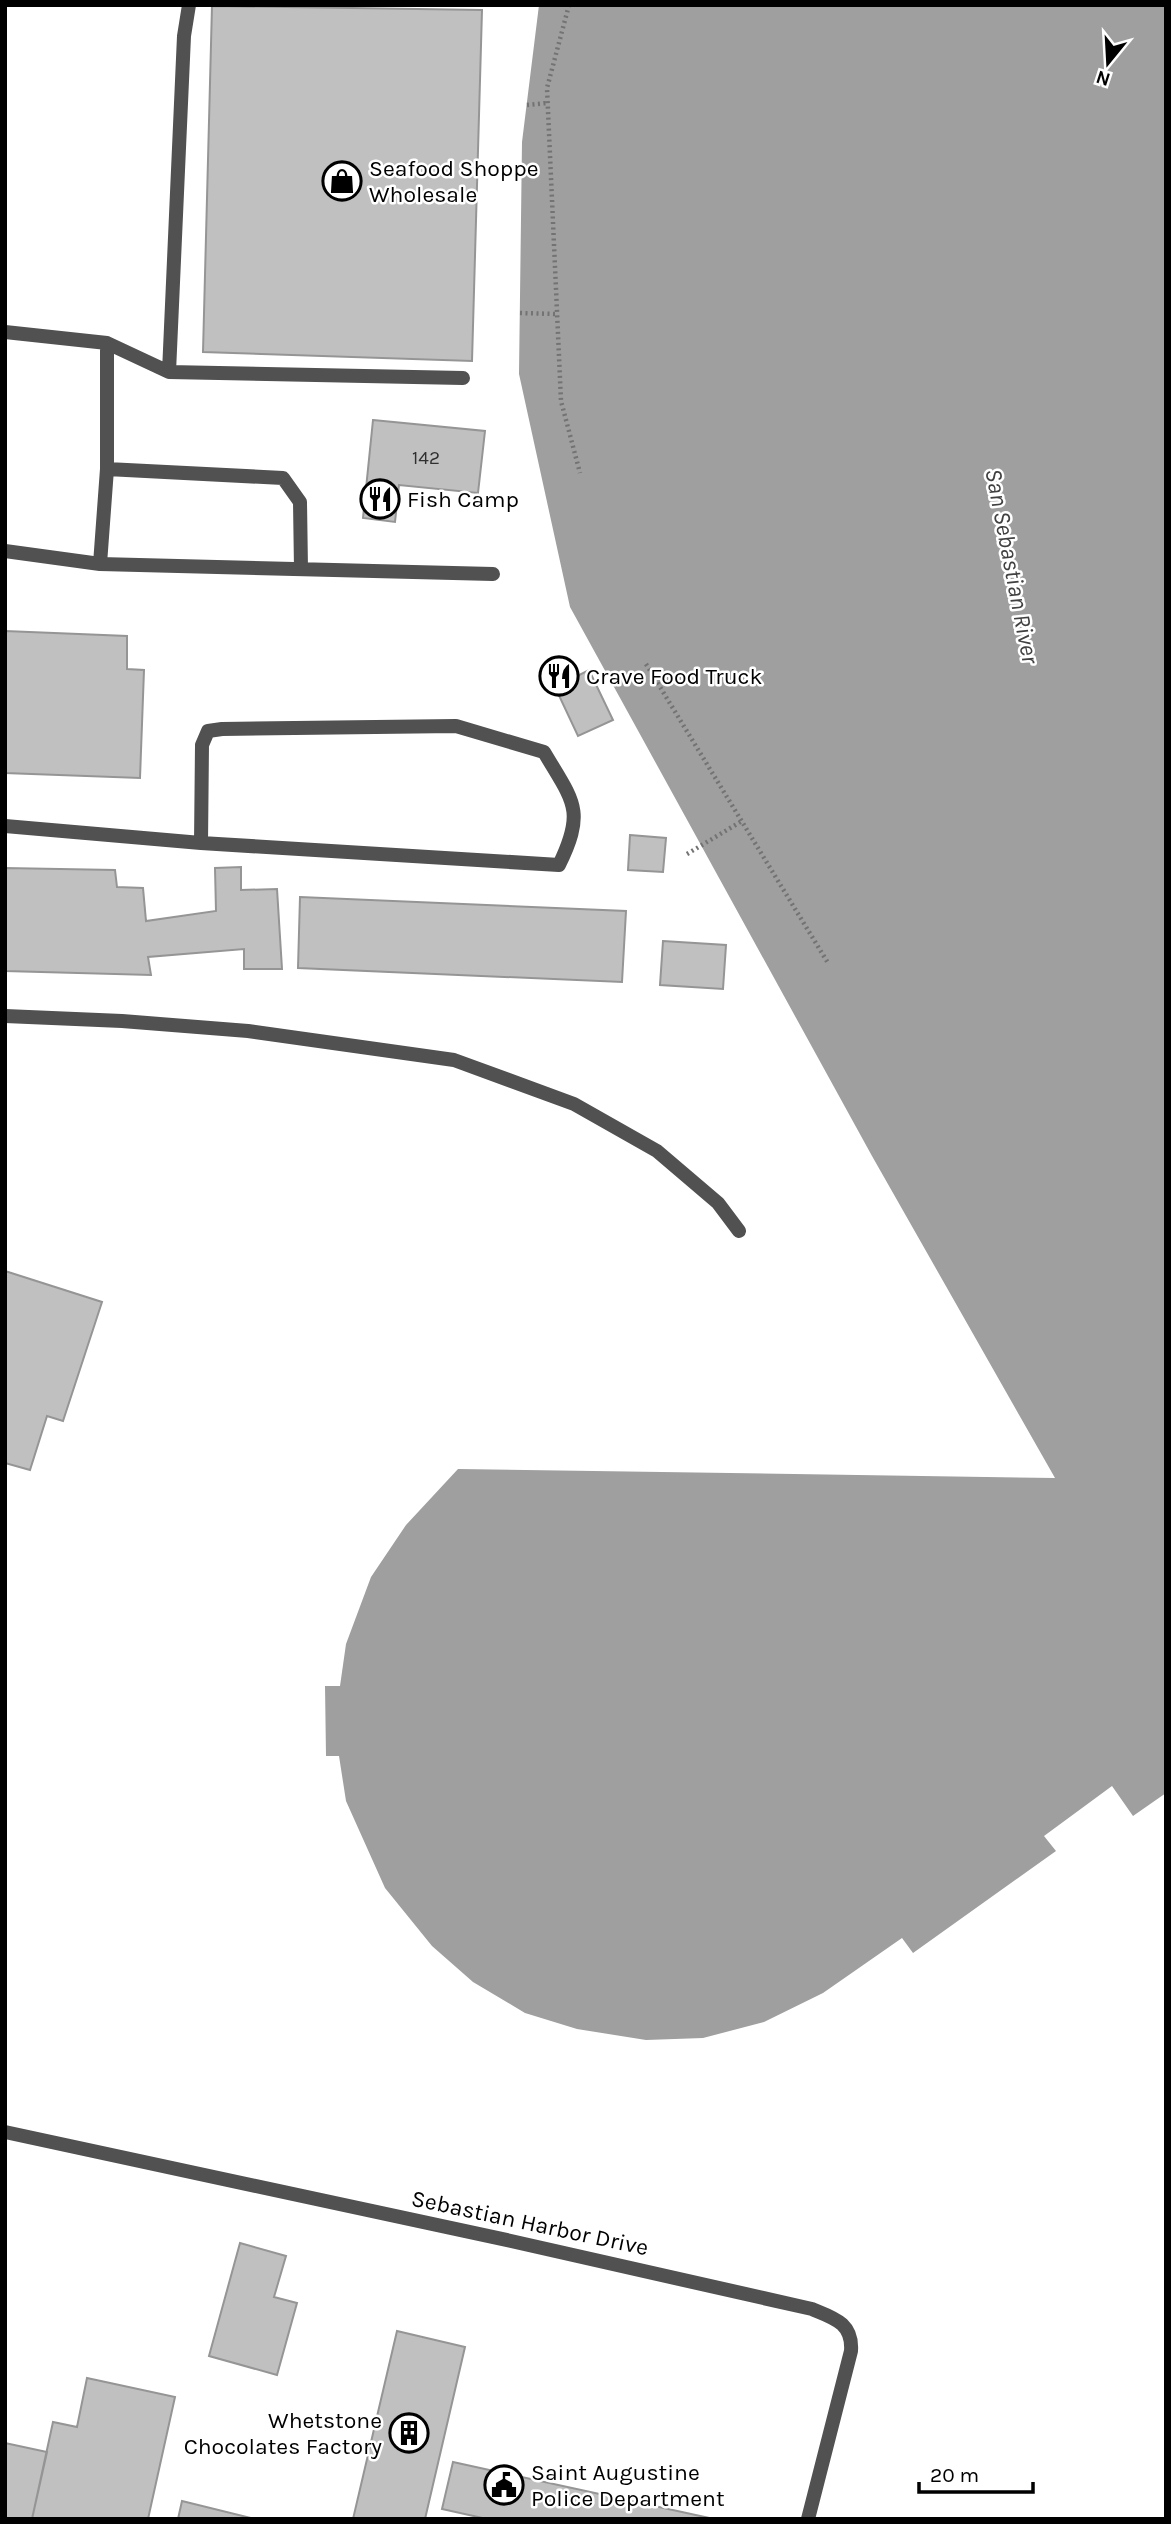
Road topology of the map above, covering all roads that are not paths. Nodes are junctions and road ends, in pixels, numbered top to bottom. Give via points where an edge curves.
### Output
1 (189, 5) edge
2 (5, 332) edge
3 (107, 342) junction
4 (169, 372) junction
5 (463, 379) dead end
6 (107, 469) junction
7 (5, 551) edge
8 (100, 564) junction
9 (301, 569) junction
10 (493, 574) dead end
11 (5, 826) edge
12 (201, 844) junction
13 (5, 1016) edge
14 (739, 1231) dead end
15 (5, 2132) edge
16 (808, 2519) edge

1 - 4 street
2 - 3 street
3 - 4 street
3 - 6 street
4 - 5 street
6 - 8 street
6 - 9 street via 283,478 300,502
7 - 8 street
8 - 9 street
9 - 10 street
11 - 12 street
12 - 12 street via 559,865 572,838 574,803 544,752 456,726 222,729 208,731 202,745
13 - 14 street via 248,1031 454,1060 574,1104 657,1151 718,1203
15 - 16 street, Sebastian Harbor Drive via 828,2315 841,2322 852,2338 851,2351

